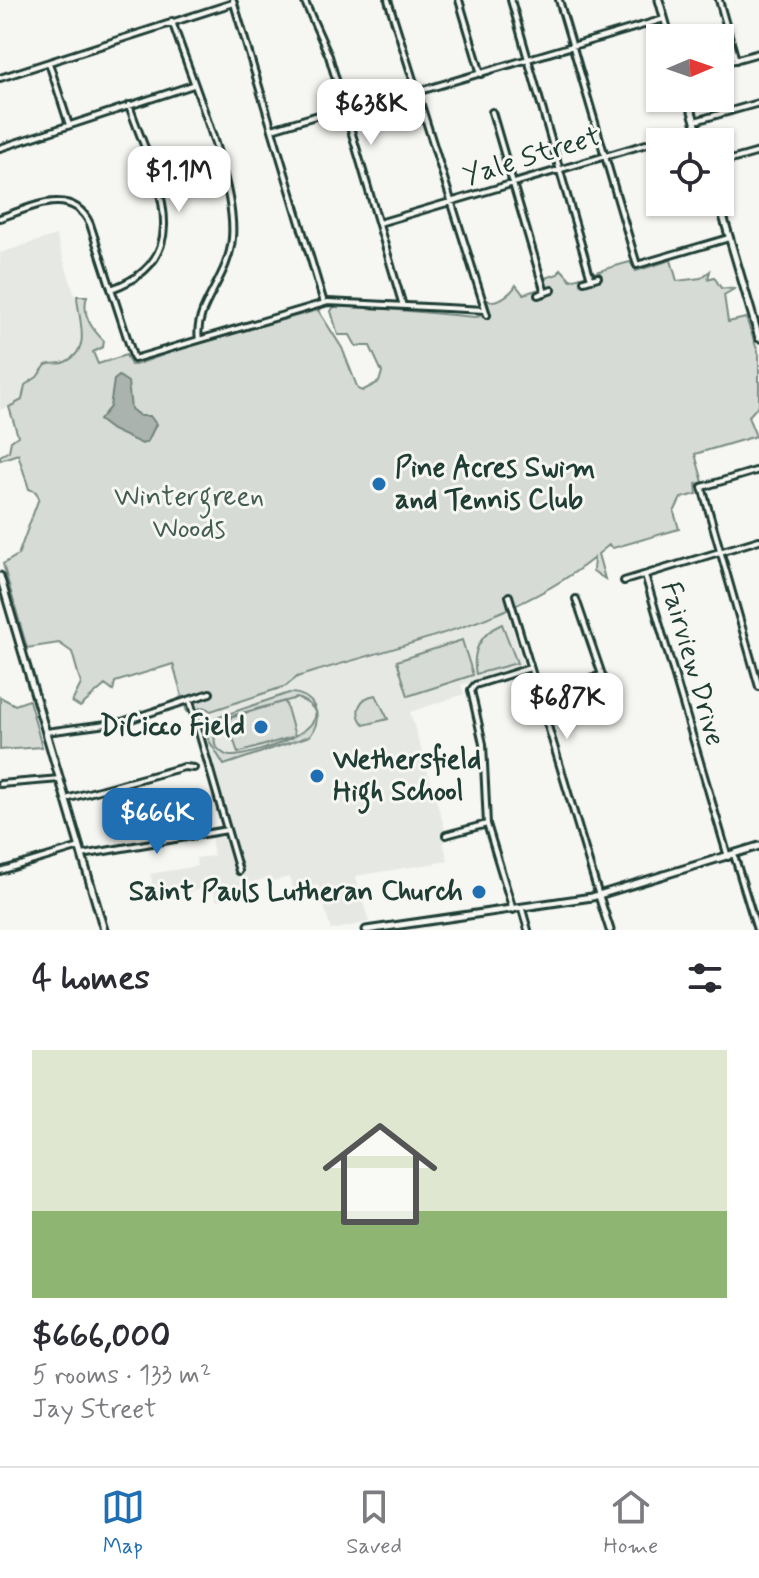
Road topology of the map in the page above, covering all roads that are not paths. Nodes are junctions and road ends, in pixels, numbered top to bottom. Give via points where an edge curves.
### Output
1 (304, 0) edge
2 (388, 0) edge
3 (459, 0) edge
4 (511, 0) edge
5 (559, 0) edge
6 (659, 0) edge
7 (719, 0) edge
8 (233, 1) edge
9 (664, 19) junction
10 (172, 21) junction
11 (666, 24) edge
12 (572, 47) junction
13 (759, 53) edge
14 (526, 60) junction
15 (736, 60) joint
16 (48, 62) junction
17 (481, 74) junction
18 (0, 78) edge
19 (193, 85) junction
20 (419, 92) junction
21 (759, 103) edge
22 (129, 105) junction
23 (344, 107) junction
24 (492, 112) dead end
25 (692, 112) edge
26 (695, 121) junction
27 (69, 125) junction
28 (697, 128) edge
29 (272, 129) junction
30 (646, 144) edge
31 (0, 148) edge
32 (759, 152) edge
33 (604, 156) junction
34 (734, 159) edge
35 (559, 170) junction
36 (513, 183) junction
37 (452, 201) junction
38 (723, 216) edge
39 (0, 218) edge
40 (379, 223) junction
41 (729, 238) junction
42 (598, 277) dead end
43 (591, 279) junction
44 (584, 281) dead end
45 (111, 289) junction
46 (552, 290) dead end
47 (545, 293) junction
48 (538, 295) dead end
49 (324, 303) junction
50 (403, 306) junction
51 (759, 338) edge
52 (199, 340) junction
53 (759, 470) edge
54 (759, 540) edge
55 (719, 552) junction
56 (645, 575) junction
57 (0, 576) edge
58 (624, 581) dead end
59 (509, 596) dead end
60 (576, 599) dead end
61 (530, 668) junction
62 (759, 687) edge
63 (210, 693) dead end
64 (538, 694) junction
65 (190, 701) junction
66 (46, 732) junction
67 (194, 768) dead end
68 (60, 779) junction
69 (0, 784) edge
70 (66, 799) junction
71 (487, 824) junction
72 (227, 830) junction
73 (446, 835) dead end
74 (759, 846) edge
75 (80, 847) junction
76 (82, 855) junction
77 (731, 856) junction
78 (0, 871) edge
79 (239, 871) dead end
80 (599, 896) junction
81 (522, 909) junction
82 (513, 910) junction
83 (375, 929) edge
84 (104, 930) edge
85 (366, 930) edge
86 (528, 930) edge
87 (610, 930) edge
88 (757, 930) edge

1 - 23 street
2 - 20 street
3 - 17 street
4 - 14 street
5 - 12 street
6 - 9 street
7 - 15 street
8 - 10 street
8 - 29 street
9 - 11 street
9 - 12 street
10 - 16 street
10 - 19 street
12 - 14 street
12 - 33 street
13 - 15 street
14 - 17 street
14 - 35 street
16 - 18 street
16 - 27 street
17 - 20 street
19 - 22 street
19 - 52 street via 233,218 229,259 198,319
20 - 23 street
20 - 37 street
21 - 26 street
22 - 27 street
22 - 45 street via 166,230 161,250 147,270
23 - 29 street
23 - 40 street
24 - 36 street
25 - 26 street
26 - 28 street
27 - 31 street
29 - 49 street
30 - 33 street, Yale Street
32 - 34 street
33 - 35 street, Yale Street
33 - 41 street via 637,265
35 - 36 street, Yale Street
35 - 43 street
36 - 37 street, Yale Street
36 - 47 street
37 - 40 street, Yale Street
37 - 50 street via 486,313
38 - 41 street
39 - 45 street via 51,202 77,206 90,224
40 - 50 street
41 - 51 street
42 - 43 street
43 - 44 street
45 - 52 street via 134,359
46 - 47 street
47 - 48 street
49 - 50 street
49 - 52 street
53 - 55 street via 702,487
54 - 55 street
55 - 56 street
55 - 62 street
56 - 58 street
56 - 77 street, Fairview Drive
57 - 66 street
59 - 61 street
60 - 64 street via 602,675
61 - 64 street
61 - 71 street via 471,690 483,744
63 - 65 street
64 - 80 street
65 - 66 street via 122,722
65 - 72 street
66 - 68 street
67 - 70 street
68 - 69 street
68 - 70 street
70 - 75 street
71 - 73 street
71 - 82 street
72 - 76 street
72 - 79 street
74 - 77 street
75 - 76 street
75 - 78 street
76 - 84 street
77 - 80 street
77 - 88 street, Fairview Drive
80 - 81 street
80 - 87 street
81 - 82 street
81 - 86 street
82 - 83 street
83 - 85 street

